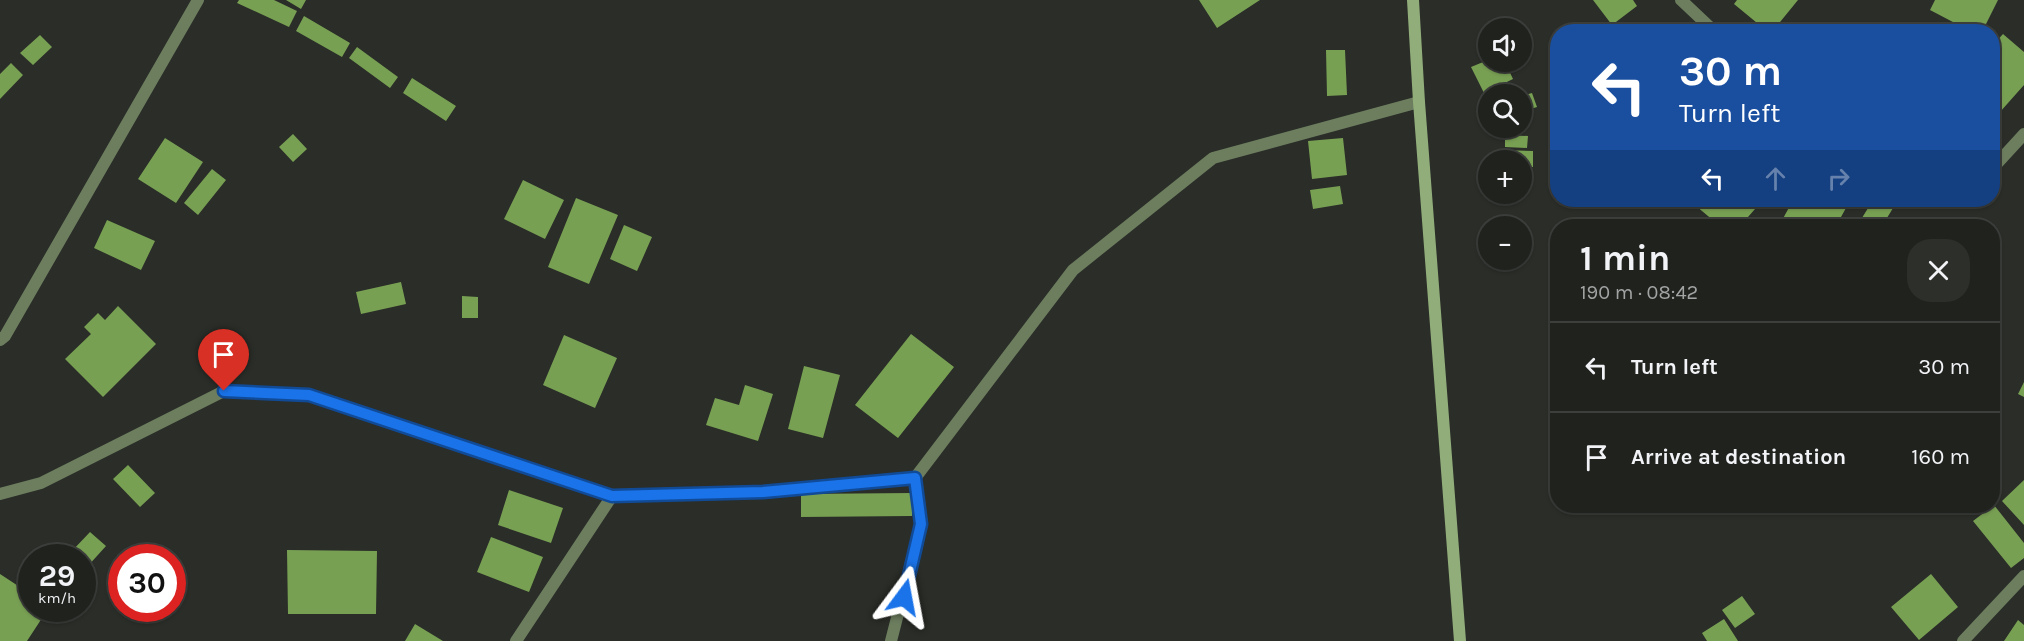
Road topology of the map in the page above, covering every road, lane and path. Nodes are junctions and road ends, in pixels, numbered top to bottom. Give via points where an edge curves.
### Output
1 (198, 0) edge
2 (1413, 0) edge
3 (1681, 0) edge
4 (1706, 24) edge
5 (1419, 102) junction
6 (2024, 134) edge
7 (2000, 160) edge
8 (0, 340) edge
9 (915, 478) junction
10 (0, 494) edge
11 (612, 496) junction
12 (2024, 576) edge
13 (516, 641) edge
14 (891, 641) edge
15 (1460, 641) edge
16 (1963, 641) edge

1 - 8 street
2 - 5 main road
3 - 4 street
5 - 9 street via 1213,158 1074,270
5 - 15 main road
6 - 7 street
9 - 11 street via 763,492
9 - 14 street via 921,524
10 - 11 street via 41,483 224,391 309,395
11 - 13 street
12 - 16 street

